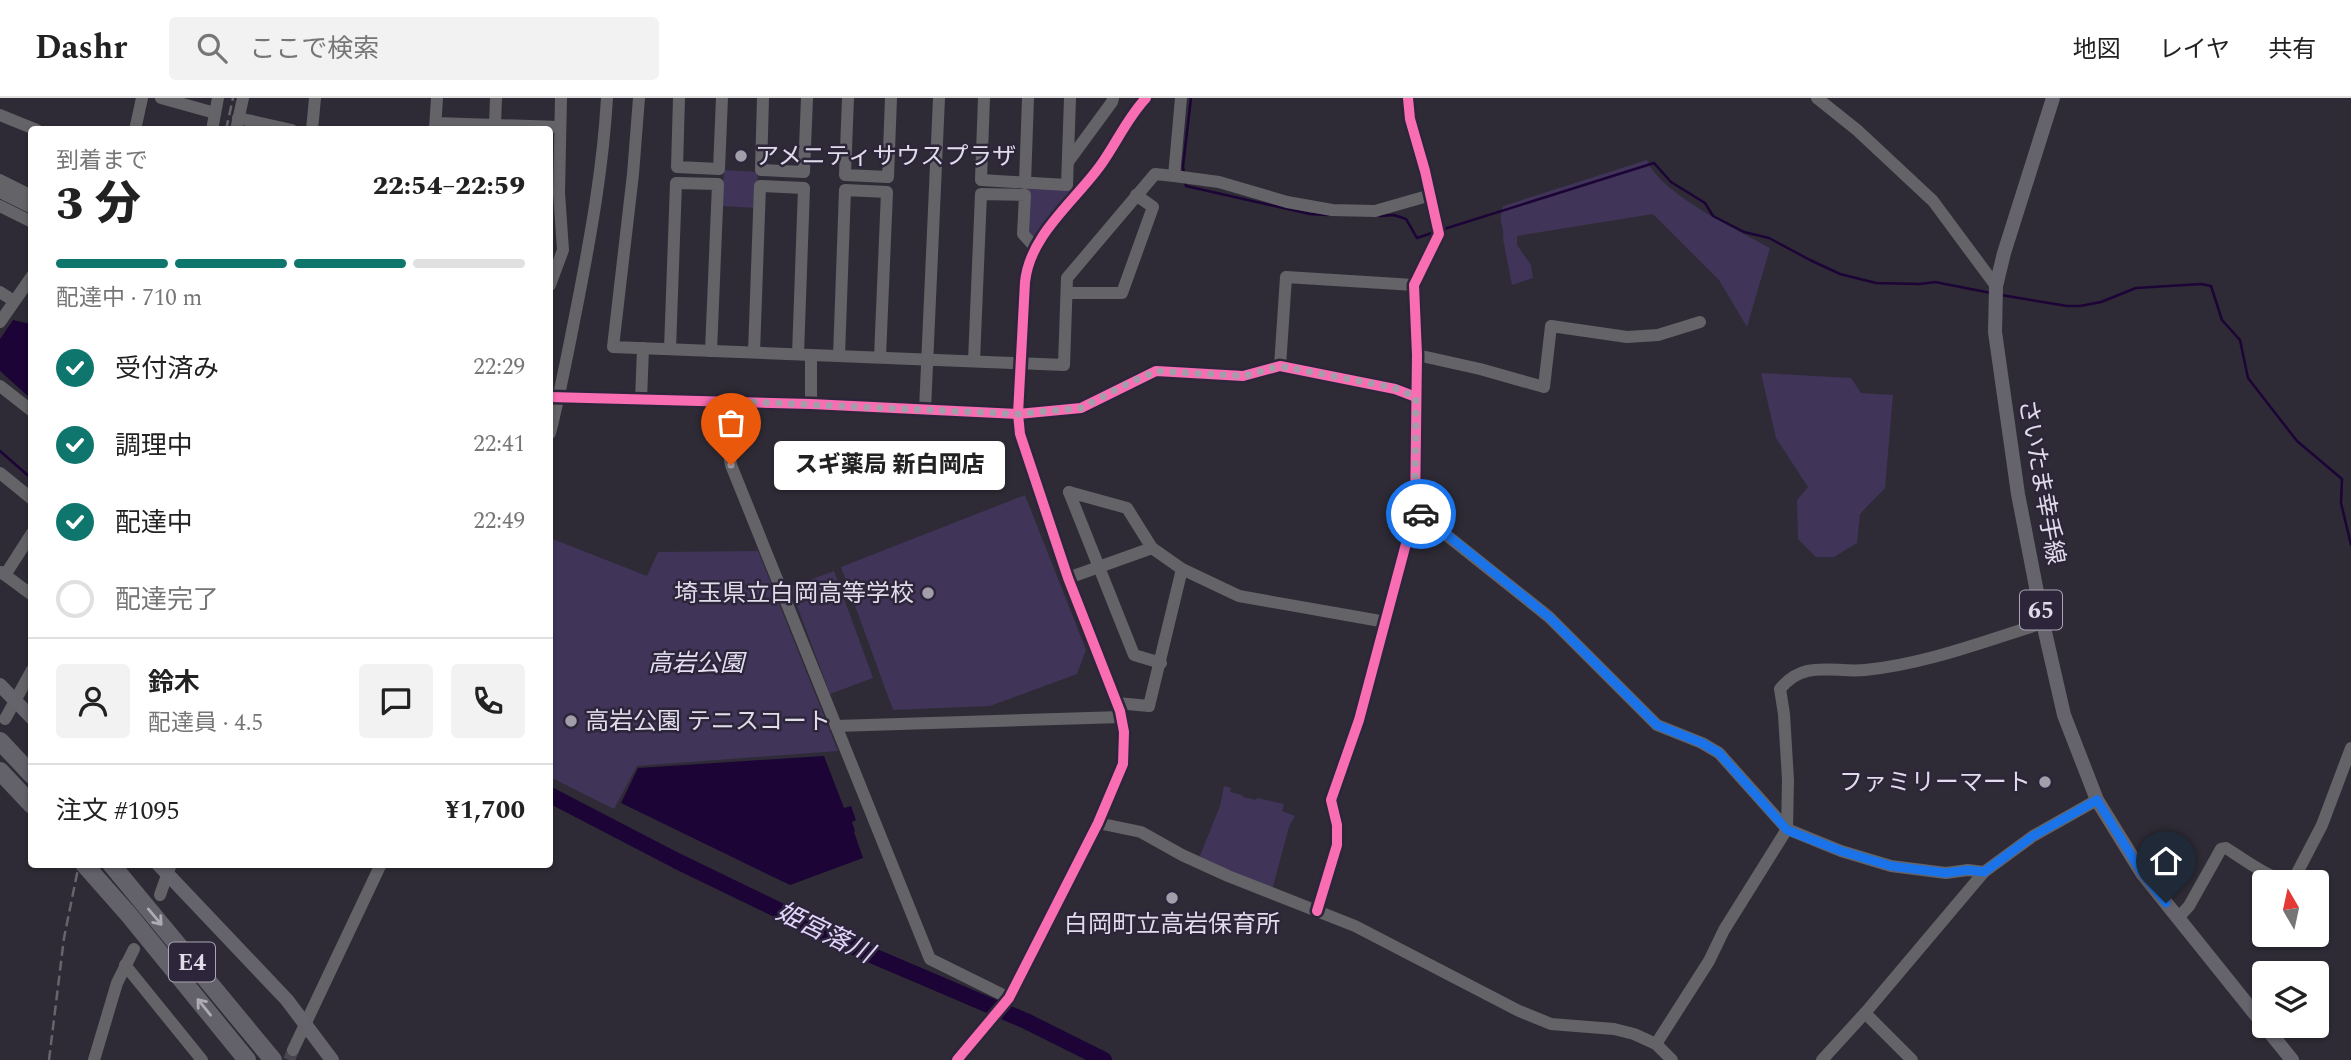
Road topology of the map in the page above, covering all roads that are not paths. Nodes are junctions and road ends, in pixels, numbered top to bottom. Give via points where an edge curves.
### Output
1 (142, 98) edge
2 (161, 98) edge
3 (218, 98) edge
4 (243, 98) edge
5 (315, 98) edge
6 (437, 98) edge
7 (496, 98) edge
8 (561, 98) edge
9 (607, 98) edge
10 (639, 98) edge
11 (679, 98) edge
12 (722, 98) edge
13 (763, 98) edge
14 (807, 98) edge
15 (848, 98) edge
16 (891, 98) edge
17 (939, 98) edge
18 (984, 98) edge
19 (1028, 98) edge
20 (1070, 98) edge
21 (1113, 98) edge
22 (1146, 98) edge
23 (1181, 98) edge
24 (1408, 98) edge
25 (1817, 98) edge
26 (2053, 98) edge
27 (215, 113) junction
28 (0, 115) edge
29 (237, 124) edge
30 (495, 125) junction
31 (28, 126) edge
32 (136, 126) edge
33 (213, 126) edge
34 (255, 126) edge
35 (312, 126) edge
36 (435, 126) edge
37 (528, 126) edge
38 (553, 127) edge
39 (560, 127) junction
40 (1068, 163) junction
41 (1174, 176) junction
42 (0, 180) edge
43 (1025, 183) junction
44 (0, 192) edge
45 (554, 193) edge
46 (28, 194) edge
47 (1136, 195) junction
48 (1431, 195) junction
49 (0, 206) edge
50 (28, 206) edge
51 (28, 220) edge
52 (1034, 246) junction
53 (554, 263) edge
54 (28, 282) edge
55 (1415, 285) junction
56 (1996, 286) junction
57 (0, 292) edge
58 (1067, 293) junction
59 (14, 301) junction
60 (0, 322) edge
61 (1700, 322) dead end
62 (643, 348) junction
63 (670, 349) junction
64 (712, 351) junction
65 (754, 352) junction
66 (805, 354) junction
67 (1417, 355) junction
68 (839, 356) junction
69 (880, 357) junction
70 (929, 359) junction
71 (974, 361) junction
72 (1021, 363) junction
73 (1280, 366) junction
74 (0, 386) edge
75 (554, 397) edge
76 (1416, 397) junction
77 (641, 400) junction
78 (730, 401) junction
79 (811, 404) junction
80 (28, 408) edge
81 (925, 410) junction
82 (1018, 414) junction
83 (0, 473) edge
84 (28, 496) edge
85 (1415, 510) junction
86 (28, 539) edge
87 (1152, 548) junction
88 (1098, 567) junction
89 (1182, 569) junction
90 (3, 573) edge
91 (1069, 578) junction
92 (28, 592) edge
93 (1386, 622) junction
94 (2043, 622) junction
95 (1161, 663) junction
96 (28, 678) edge
97 (0, 685) edge
98 (14, 700) junction
99 (1117, 703) junction
100 (28, 714) edge
101 (1121, 717) junction
102 (5, 719) dead end
103 (836, 726) junction
104 (0, 741) edge
105 (2351, 748) edge
106 (0, 771) edge
107 (28, 771) edge
108 (2097, 800) junction
109 (28, 801) edge
110 (1098, 822) junction
111 (1787, 830) junction
112 (87, 868) edge
113 (114, 868) edge
114 (166, 868) edge
115 (167, 868) edge
116 (379, 868) edge
117 (1984, 872) junction
118 (160, 895) dead end
119 (1317, 911) junction
120 (2178, 918) junction
121 (134, 949) dead end
122 (125, 965) junction
123 (1009, 998) junction
124 (1865, 1013) junction
125 (305, 1023) junction
126 (1656, 1044) junction
127 (293, 1051) tunnel mouth
128 (94, 1060) edge
129 (202, 1060) edge
130 (247, 1060) edge
131 (273, 1060) edge
132 (331, 1060) edge
133 (957, 1060) edge
134 (1672, 1060) edge
135 (1822, 1060) edge
136 (1912, 1060) edge
137 (2291, 1060) edge

1 - 32 street
2 - 27 street
3 - 27 street
4 - 29 street
5 - 35 street
6 - 36 street
7 - 30 street
8 - 39 street
9 - 75 street via 593,226
10 - 62 street via 613,347
11 - 12 street via 677,167 719,169
13 - 14 street via 761,170 804,172
15 - 16 street via 845,175 888,177
17 - 70 street
18 - 43 street via 981,180
19 - 43 street
20 - 40 street
21 - 40 street
22 - 52 street via 1100,165
23 - 41 street
24 - 48 street
25 - 56 street via 1933,201
26 - 56 main road, さいたま幸手線 / 65
27 - 33 street
28 - 31 street
29 - 34 street
30 - 36 street
30 - 37 street
38 - 39 street
39 - 45 street
40 - 43 street via 1067,185
41 - 47 street via 1155,174
41 - 48 street via 1219,182 1332,210 1375,211
42 - 46 street
44 - 50 street
45 - 53 street via 563,250
47 - 58 street via 1067,278
47 - 58 street via 1153,207 1122,293
48 - 55 street via 1439,233
49 - 51 street
52 - 71 street via 1023,234 1025,195 981,194
52 - 72 street via 1026,267
54 - 59 street
55 - 67 street
55 - 73 street via 1286,276
56 - 94 main road, さいたま幸手線 / 65 via 1994,332
57 - 59 street
58 - 72 street via 1065,365
59 - 60 street
61 - 67 street via 1658,335 1628,337 1551,326 1544,387
62 - 63 street
62 - 77 street
63 - 64 street
63 - 64 street via 676,183 718,184
64 - 65 street
65 - 66 street
65 - 66 street via 760,186 804,188
66 - 68 street
66 - 79 street
67 - 76 street
68 - 69 street
68 - 69 street via 845,190 887,192
69 - 70 street
70 - 71 street
70 - 81 street
71 - 72 street
72 - 82 street
73 - 76 street via 1395,388
73 - 82 street via 1244,376 1156,371 1081,408
74 - 80 street
75 - 77 street
76 - 85 street
77 - 78 street
78 - 79 street
78 - 103 street via 727,442 731,465
79 - 81 street
81 - 82 street
82 - 91 street via 1020,434
83 - 84 street
85 - 93 street
85 - 111 street via 1549,617 1657,725 1719,753
86 - 90 street
87 - 88 street
87 - 88 street via 1127,508 1069,492
87 - 89 street
88 - 91 street
88 - 95 street via 1134,655
89 - 93 street via 1239,596
89 - 95 street
90 - 92 street
91 - 99 street
93 - 119 street via 1331,800 1338,845
94 - 108 main road, さいたま幸手線 / 65 via 2064,715
94 - 111 street via 1907,664 1863,670 1811,669 1789,678 1780,689
95 - 99 street via 1149,706
96 - 98 street
97 - 98 main road
98 - 100 main road
98 - 102 street
99 - 101 street
101 - 103 street
101 - 110 street via 1123,764
103 - 123 street via 930,959
104 - 107 highway
105 - 120 street via 2297,875 2284,881 2227,848 2221,849
106 - 109 highway
108 - 117 street via 2033,836
108 - 120 main road, さいたま幸手線 / 65 via 2142,873
110 - 119 street via 1140,832 1182,855
110 - 123 street
111 - 117 street via 1891,866
111 - 126 street
130 -> 112 highway, E4
113 -> 131 highway, E4
114 - 118 street
115 - 125 main road
116 - 125 street
117 - 124 street
119 - 126 street via 1551,1024 1614,1029
120 - 137 main road, さいたま幸手線 / 65
121 - 122 street
122 - 128 street
122 - 129 street
123 - 133 street
124 - 135 street
124 - 136 street
125 - 127 street
125 - 132 main road
126 - 134 street

